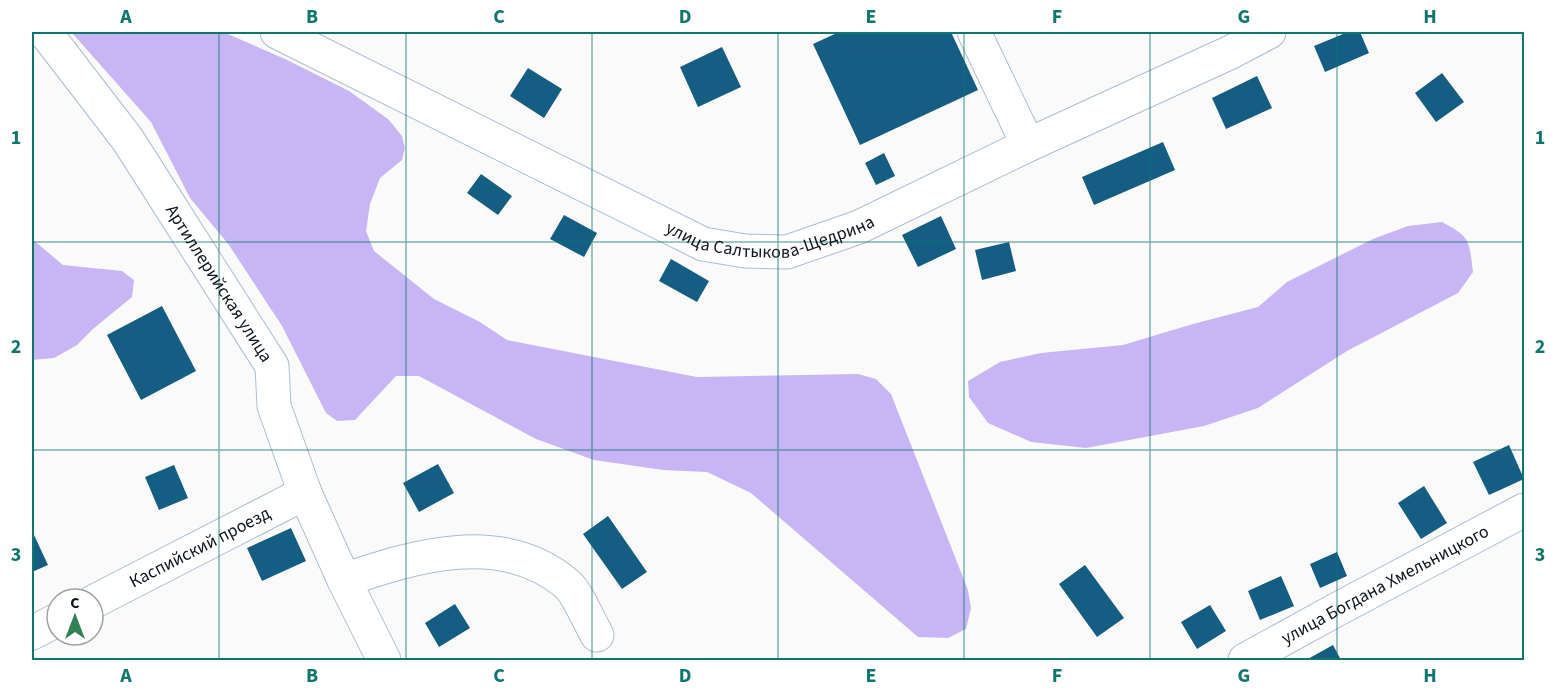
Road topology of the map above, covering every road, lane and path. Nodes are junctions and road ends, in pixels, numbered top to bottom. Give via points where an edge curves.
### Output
1 (45, 32) edge
2 (277, 32) edge
3 (974, 32) edge
4 (1269, 32) edge
5 (1225, 41) edge
6 (1028, 144) junction
7 (305, 493) junction
8 (1524, 510) edge
9 (344, 580) junction
10 (105, 596) edge
11 (597, 635) dead end
12 (384, 660) edge
13 (1245, 660) edge

1 - 7 street, Артиллерийская улица via 128,140 272,366 274,406
2 - 6 street, улица Салтыкова-Щедрина via 703,244 745,251 788,252 859,227
3 - 6 street
4 - 5 street, улица Салтыкова-Щедрина
5 - 6 street, улица Салтыкова-Щедрина
7 - 9 street, Артиллерийская улица
7 - 10 street, Каспийский проезд
8 - 13 street, улица Богдана Хмельницкого
9 - 11 street via 402,561 458,552 512,555 569,585
9 - 12 street, Артиллерийская улица

